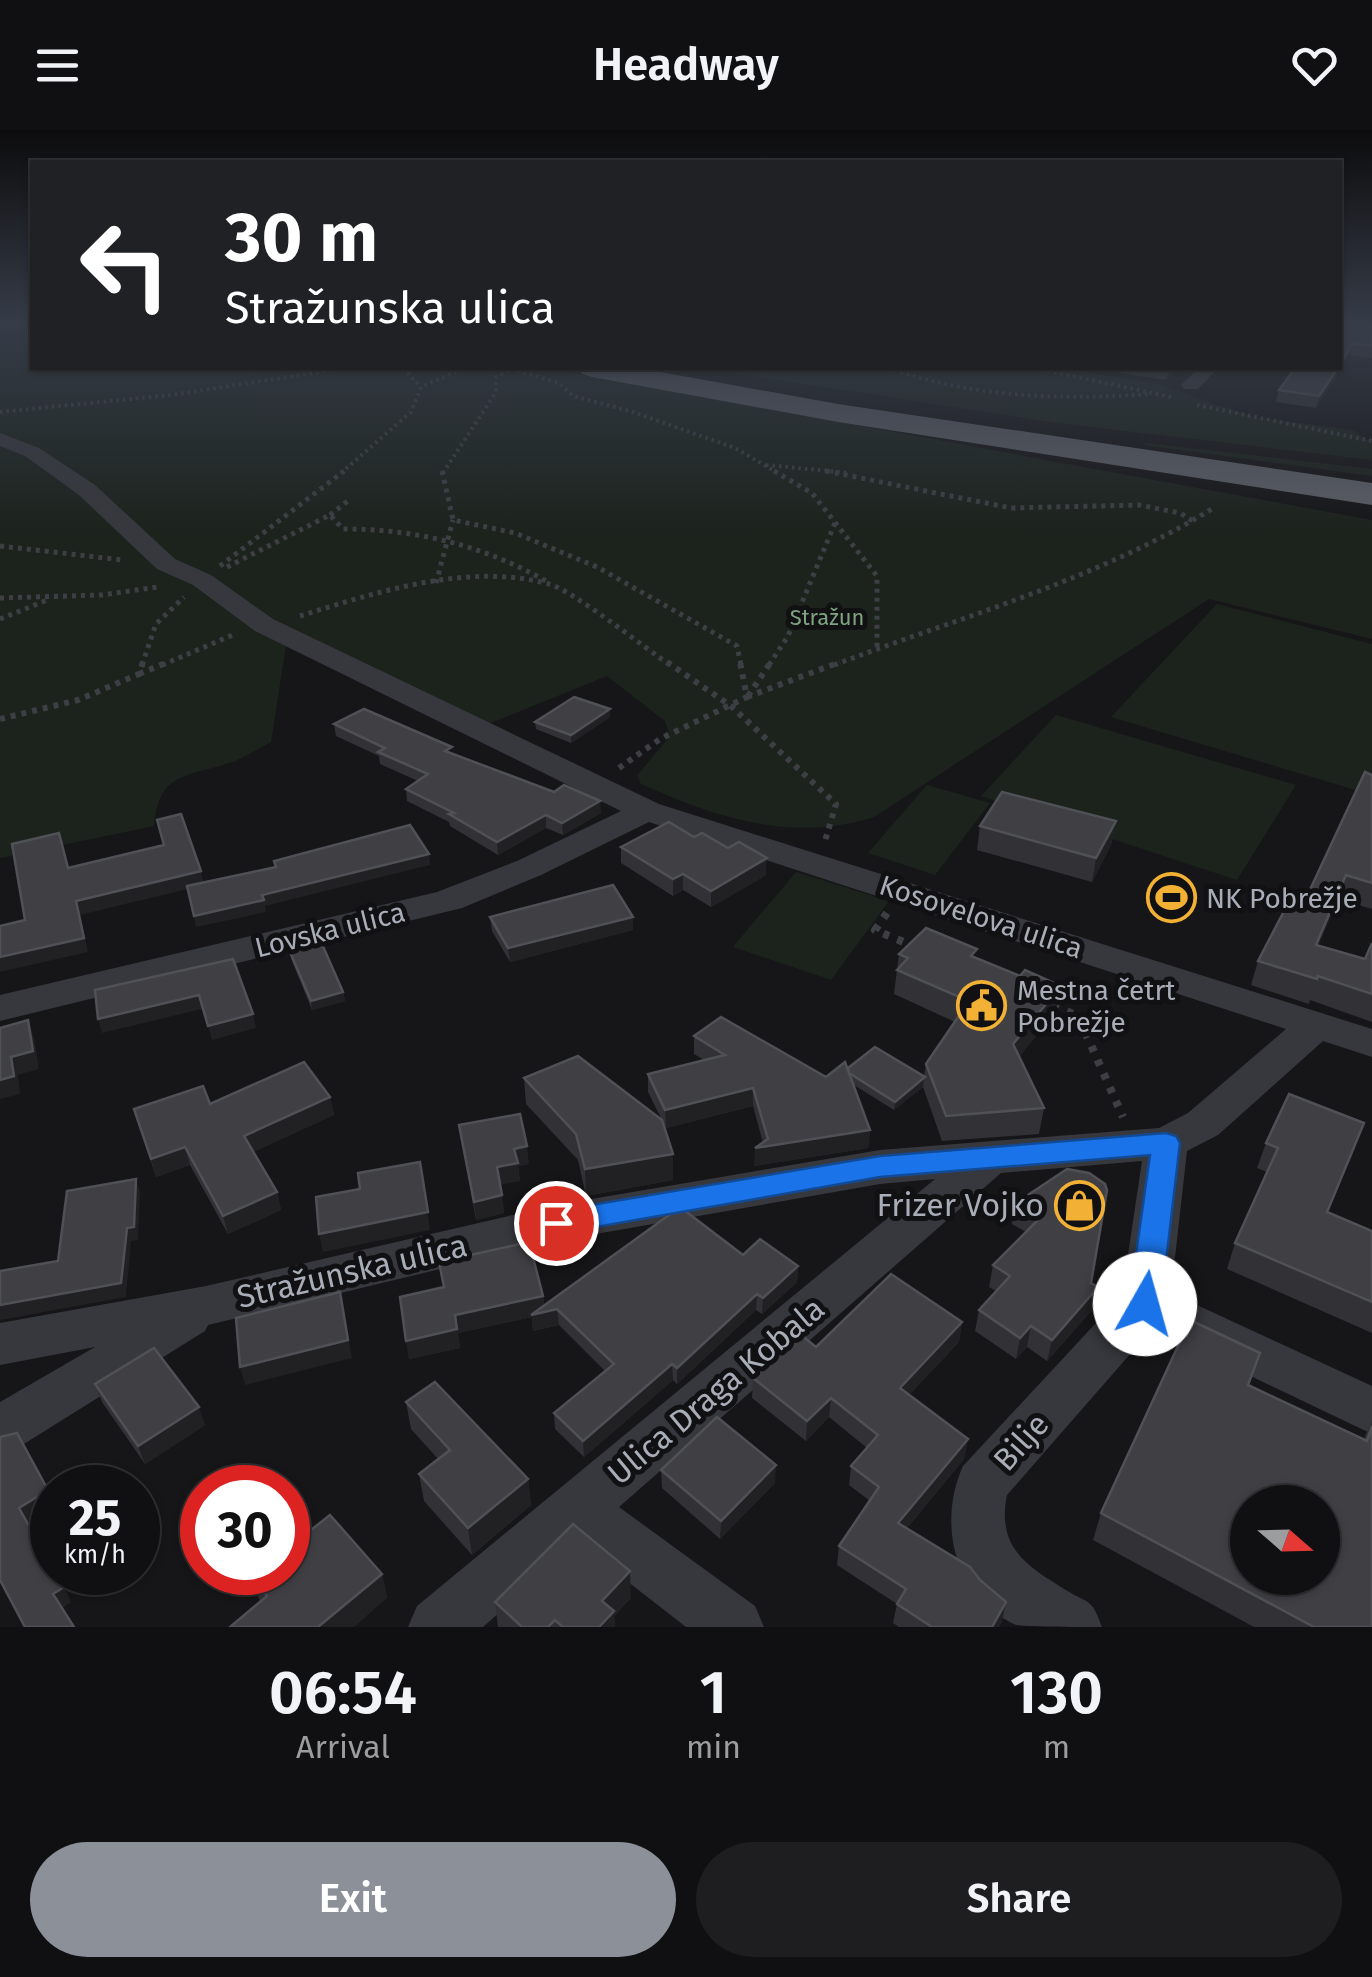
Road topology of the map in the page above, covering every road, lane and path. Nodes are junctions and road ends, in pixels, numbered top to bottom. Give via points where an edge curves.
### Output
1 (180, 393) edge
2 (419, 393) edge
3 (495, 393) edge
4 (569, 393) edge
5 (728, 393) edge
6 (791, 393) edge
7 (981, 393) edge
8 (1160, 393) dead end
9 (0, 412) edge
10 (838, 413) junction
11 (994, 427) junction
12 (0, 440) edge
13 (762, 464) junction
14 (1372, 464) edge
15 (1372, 480) edge
16 (1372, 494) edge
17 (349, 500) dead end
18 (1215, 508) dead end
19 (1372, 512) edge
20 (330, 516) junction
21 (453, 520) junction
22 (1193, 521) junction
23 (834, 522) junction
24 (448, 540) junction
25 (0, 546) edge
26 (166, 564) junction
27 (202, 580) junction
28 (436, 583) junction
29 (552, 584) junction
30 (58, 596) junction
31 (1, 598) edge
32 (0, 619) edge
33 (264, 625) junction
34 (877, 651) junction
35 (139, 674) junction
36 (747, 697) junction
37 (730, 706) junction
38 (0, 720) edge
39 (596, 785) junction
40 (647, 811) junction
41 (808, 862) junction
42 (903, 892) junction
43 (926, 952) edge
44 (1044, 1002) edge
45 (0, 1008) edge
46 (1318, 1024) junction
47 (1372, 1043) edge
48 (1151, 1145) junction
49 (993, 1155) junction
50 (1145, 1304) junction
51 (206, 1306) junction
52 (0, 1344) edge
53 (1372, 1411) edge
54 (0, 1430) edge
55 (577, 1510) junction
56 (438, 1627) edge
57 (734, 1627) edge
58 (1072, 1627) edge

1 - 9 path
2 - 27 path via 412,412 335,479
3 - 21 path via 442,470
4 - 13 path via 735,448
5 - 10 highway
6 - 11 highway
7 - 8 path via 1017,399
10 - 16 highway
10 - 19 highway
11 - 14 highway
11 - 15 highway
12 - 26 street, Kosovelova ulica via 32,452 87,490
13 - 22 path via 846,473 1011,508 1140,506
13 - 23 path via 812,493
17 - 20 path
18 - 22 path
20 - 24 path via 343,528 383,527
20 - 27 path
21 - 24 path
21 - 36 path via 515,533 597,567 737,646
22 - 34 path via 1111,561
23 - 34 path via 877,576
23 - 36 path via 788,636
24 - 28 path
24 - 29 path via 509,558
25 - 26 path
26 - 27 street, Kosovelova ulica
27 - 30 path
27 - 33 street, Kosovelova ulica
27 - 35 path via 156,624
28 - 29 path via 482,574
28 - 33 path
29 - 37 path
30 - 31 path
30 - 32 path
33 - 35 path
33 - 39 street, Kosovelova ulica
34 - 36 path
35 - 38 path via 78,700
36 - 37 path
37 - 39 path via 660,739
37 - 41 path via 836,804 823,844
39 - 40 street, Kosovelova ulica
40 - 41 street, Kosovelova ulica
40 - 45 street, Lovska ulica via 449,900
41 - 42 street, Kosovelova ulica
42 - 43 path via 874,930
42 - 46 street, Kosovelova ulica
44 - 48 path via 1078,1016
46 - 47 street, Kosovelova ulica
46 - 48 street, Stražunska ulica via 1203,1124
48 - 49 street, Stražunska ulica
48 - 50 street
49 - 51 street, Stražunska ulica via 880,1167 556,1223
49 - 55 street, Ulica Draga Kobala
50 - 53 street
50 - 58 street, Bilje via 982,1484 977,1500 978,1540 998,1578
51 - 52 street, Stražunska ulica
51 - 54 street
55 - 56 street, Ulica Draga Kobala
55 - 57 street

